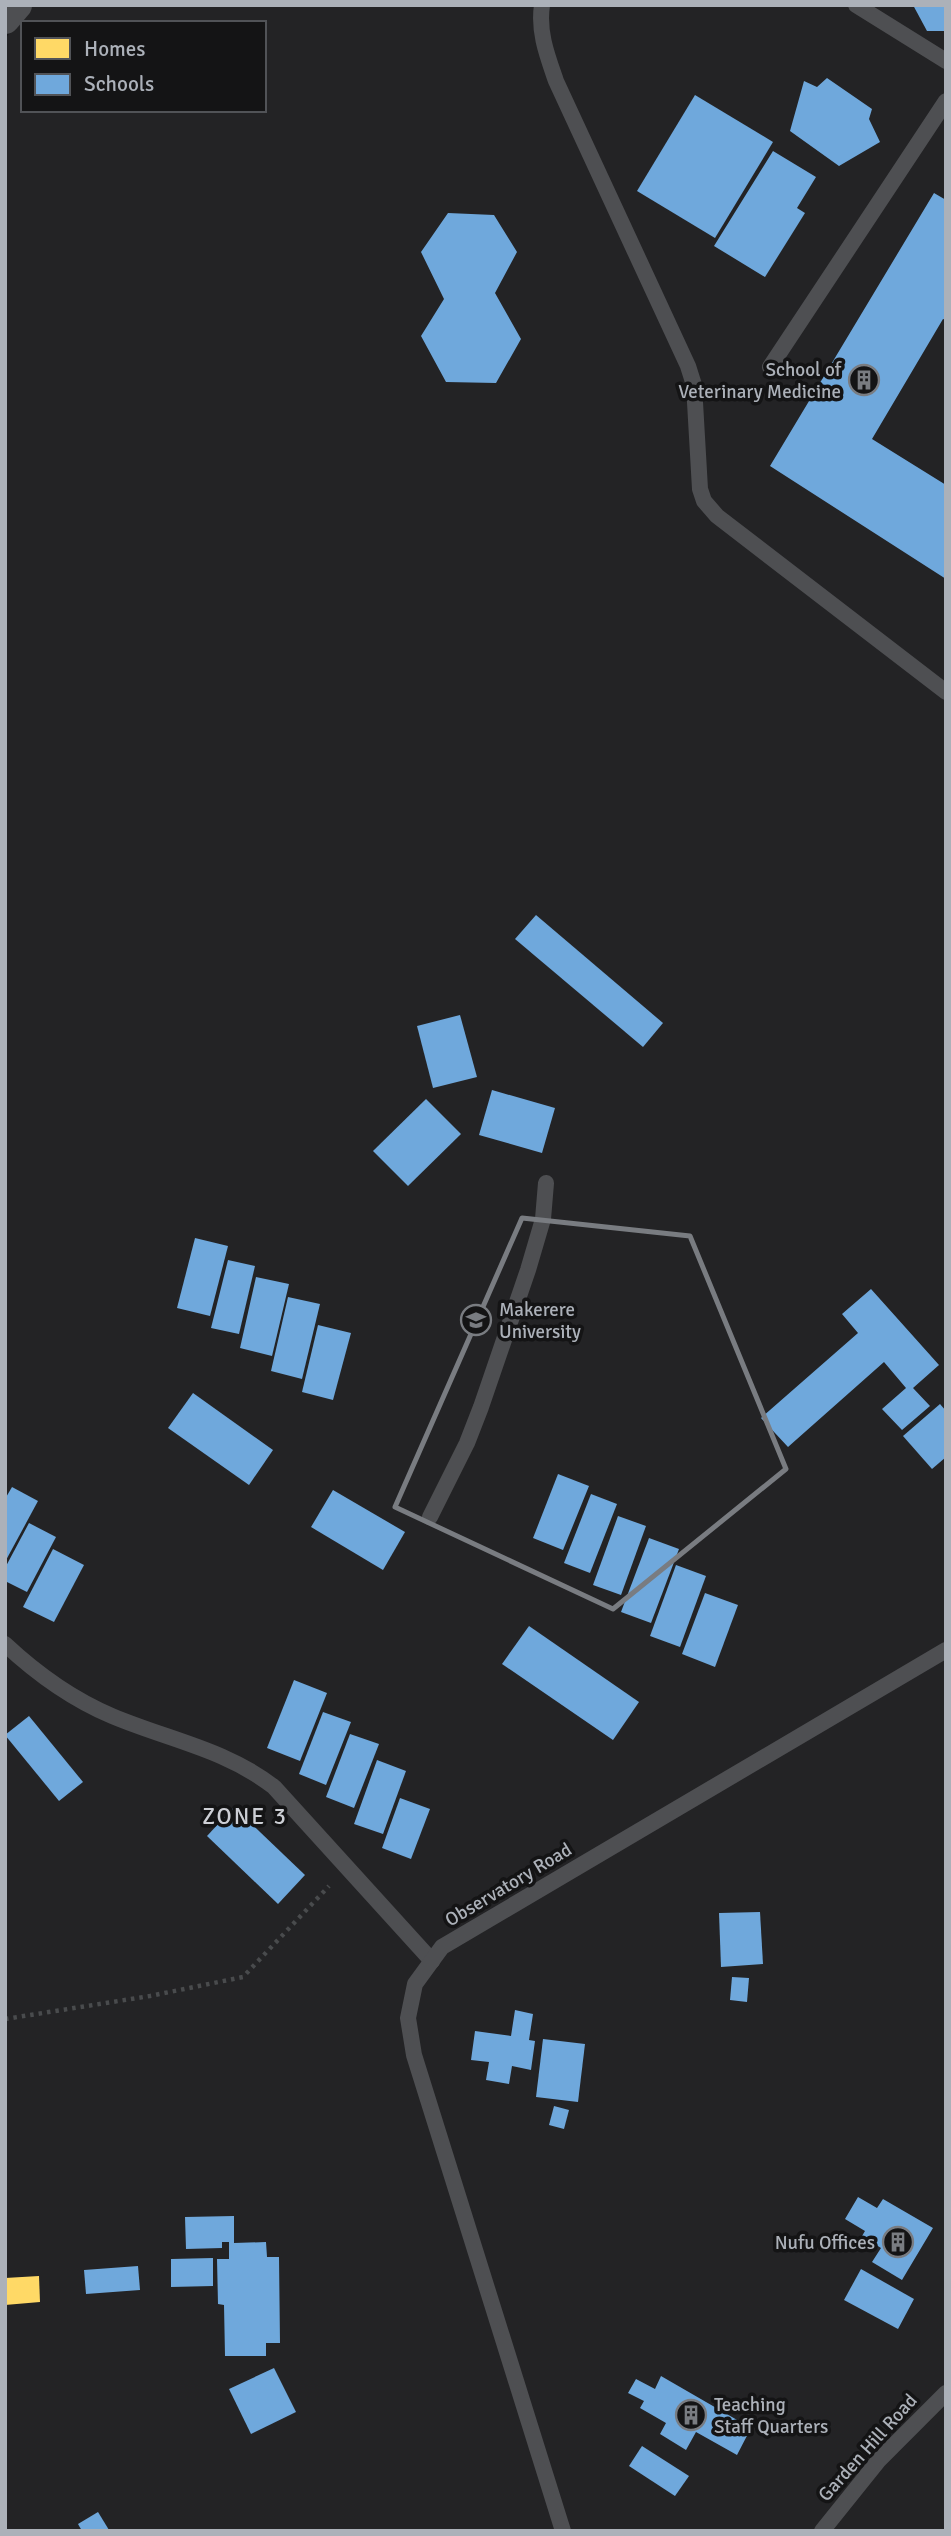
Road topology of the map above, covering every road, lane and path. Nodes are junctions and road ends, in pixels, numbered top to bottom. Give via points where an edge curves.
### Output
1 (17, 5) edge
2 (542, 5) edge
3 (856, 5) edge
4 (5, 19) edge
5 (946, 61) edge
6 (946, 101) edge
7 (770, 368) dead end
8 (946, 692) edge
9 (546, 1183) dead end
10 (430, 1517) dead end
11 (5, 1644) edge
12 (946, 1650) edge
13 (348, 1867) junction
14 (432, 1961) junction
15 (5, 2019) edge
16 (946, 2393) edge
17 (825, 2529) edge
18 (563, 2531) edge

1 - 4 street
2 - 8 lane via 544,46 556,81 688,366 694,385 698,473 704,501
3 - 5 lane
6 - 7 lane
9 - 10 lane via 543,1219 485,1395
11 - 13 lane via 76,1699 251,1769 274,1787
12 - 14 lane, Observatory Road via 442,1947
13 - 14 lane
13 - 15 path via 243,1977
14 - 18 lane, Observatory Road via 415,1984 408,2018 414,2055
16 - 17 lane, Garden Hill Road via 879,2460

